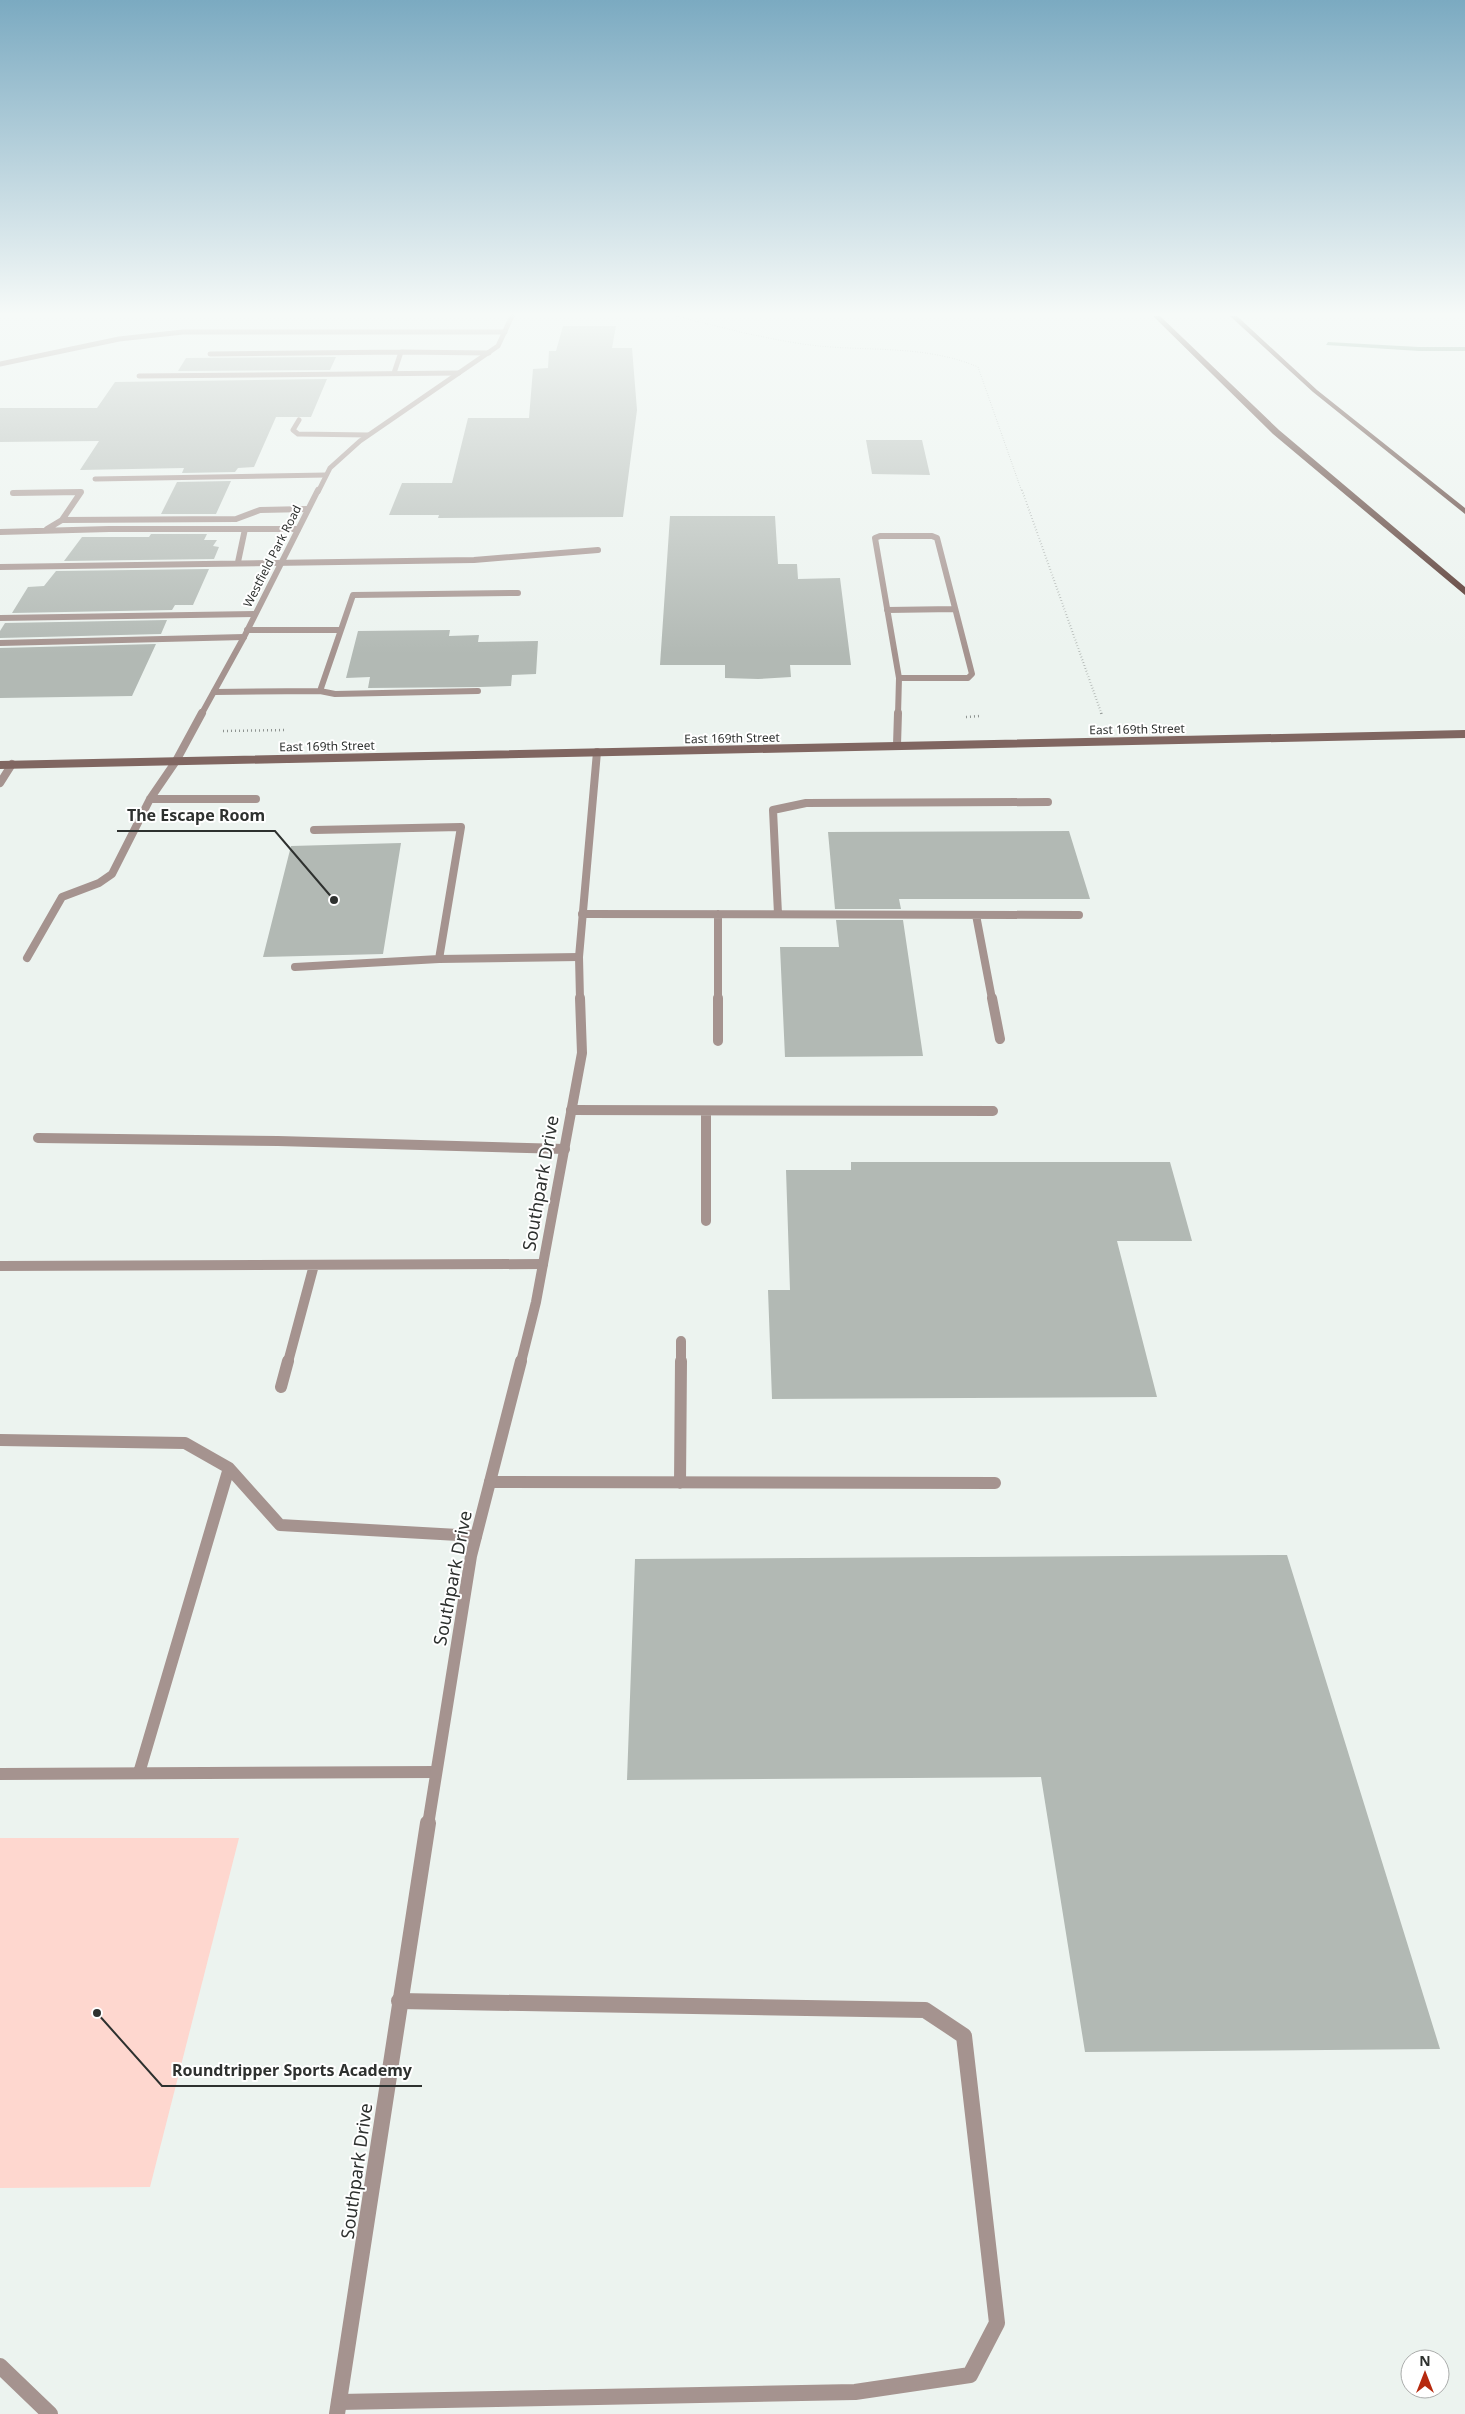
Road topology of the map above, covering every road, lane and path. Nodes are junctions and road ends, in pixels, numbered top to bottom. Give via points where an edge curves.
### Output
1 (294, 429) edge
2 (377, 429) edge
3 (999, 429) edge
4 (1273, 429) edge
5 (1362, 429) edge
6 (368, 435) junction
7 (326, 475) junction
8 (95, 479) dead end
9 (13, 493) dead end
10 (307, 509) junction
11 (1465, 512) edge
12 (62, 520) junction
13 (245, 529) junction
14 (298, 529) junction
15 (46, 530) junction
16 (0, 532) edge
17 (598, 550) dead end
18 (238, 562) junction
19 (281, 562) junction
20 (0, 567) edge
21 (1465, 592) edge
22 (518, 593) dead end
23 (956, 609) junction
24 (887, 610) junction
25 (254, 614) junction
26 (0, 618) edge
27 (340, 630) junction
28 (246, 634) junction
29 (0, 643) edge
30 (899, 678) junction
31 (320, 690) junction
32 (214, 692) junction
33 (478, 692) dead end
34 (1465, 734) edge
35 (1098, 742) junction
36 (897, 745) junction
37 (597, 752) junction
38 (176, 761) junction
39 (12, 764) junction
40 (0, 765) edge
41 (0, 783) edge
42 (256, 799) dead end
43 (150, 800) junction
44 (1048, 802) dead end
45 (314, 830) dead end
46 (582, 914) junction
47 (718, 914) junction
48 (778, 914) junction
49 (976, 915) junction
50 (1079, 915) dead end
51 (579, 957) junction
52 (27, 958) dead end
53 (439, 959) junction
54 (295, 967) dead end
55 (1000, 1039) dead end
56 (718, 1041) dead end
57 (572, 1110) junction
58 (706, 1111) junction
59 (993, 1111) dead end
60 (38, 1138) dead end
61 (564, 1149) junction
62 (706, 1221) dead end
63 (543, 1264) junction
64 (314, 1265) junction
65 (0, 1266) edge
66 (681, 1341) dead end
67 (281, 1387) dead end
68 (0, 1440) edge
69 (229, 1468) junction
70 (490, 1482) junction
71 (680, 1483) junction
72 (995, 1483) dead end
73 (476, 1536) junction
74 (436, 1772) junction
75 (139, 1773) junction
76 (0, 1774) edge
77 (399, 2001) junction
78 (0, 2366) edge
79 (338, 2408) edge
80 (50, 2414) edge

1 - 6 street via 298,434
2 - 6 street, Westfield Park Road
3 - 35 path via 1104,724
4 - 21 highway
5 - 11 highway
6 - 7 street, Westfield Park Road
7 - 8 street
7 - 10 street, Westfield Park Road
9 - 12 street via 81,492
10 - 12 street via 260,510 236,519
10 - 14 street, Westfield Park Road
12 - 15 street
13 - 14 street
13 - 15 street
13 - 18 street
14 - 19 street, Westfield Park Road
15 - 16 street
17 - 19 street via 474,560
18 - 19 street
18 - 20 street via 169,566
19 - 25 street, Westfield Park Road
22 - 27 street via 353,595
23 - 24 street
23 - 24 street via 936,538 880,536 875,538
23 - 30 street via 972,674 968,678
24 - 30 street
25 - 26 street
25 - 28 street, Westfield Park Road
27 - 28 street
27 - 31 street
28 - 29 street
28 - 32 street, Westfield Park Road
30 - 36 street
31 - 32 street
31 - 33 street via 334,694
32 - 38 street, Westfield Park Road
34 - 35 street, East 169th Street
35 - 36 street, East 169th Street
36 - 37 street, East 169th Street
37 - 38 street, East 169th Street
37 - 46 street, Southpark Drive
38 - 39 street, East 169th Street
38 - 43 street, Westfield Park Road
39 - 40 street, East 169th Street
39 - 41 street
42 - 43 street
43 - 52 street, Westfield Park Road via 112,874 99,883 62,896
44 - 48 street via 806,802 773,810
45 - 53 street via 461,827
46 - 47 street
46 - 51 street, Southpark Drive
47 - 48 street
47 - 56 street
48 - 49 street
49 - 50 street
49 - 55 street
51 - 53 street
51 - 57 street, Southpark Drive via 582,1053
53 - 54 street
57 - 58 street
57 - 61 street, Southpark Drive
58 - 59 street
58 - 62 street
60 - 61 street
61 - 63 street, Southpark Drive
63 - 64 street
63 - 70 street, Southpark Drive
64 - 65 street
64 - 67 street
66 - 71 street
68 - 69 street via 185,1443
69 - 73 street via 280,1525
69 - 75 street
70 - 71 street
70 - 73 street, Southpark Drive
71 - 72 street
73 - 74 street, Southpark Drive
74 - 75 street
74 - 77 street, Southpark Drive
75 - 76 street
77 - 79 street, Southpark Drive
77 - 79 street via 925,2010 964,2036 997,2323 970,2375 855,2392
78 - 80 street

